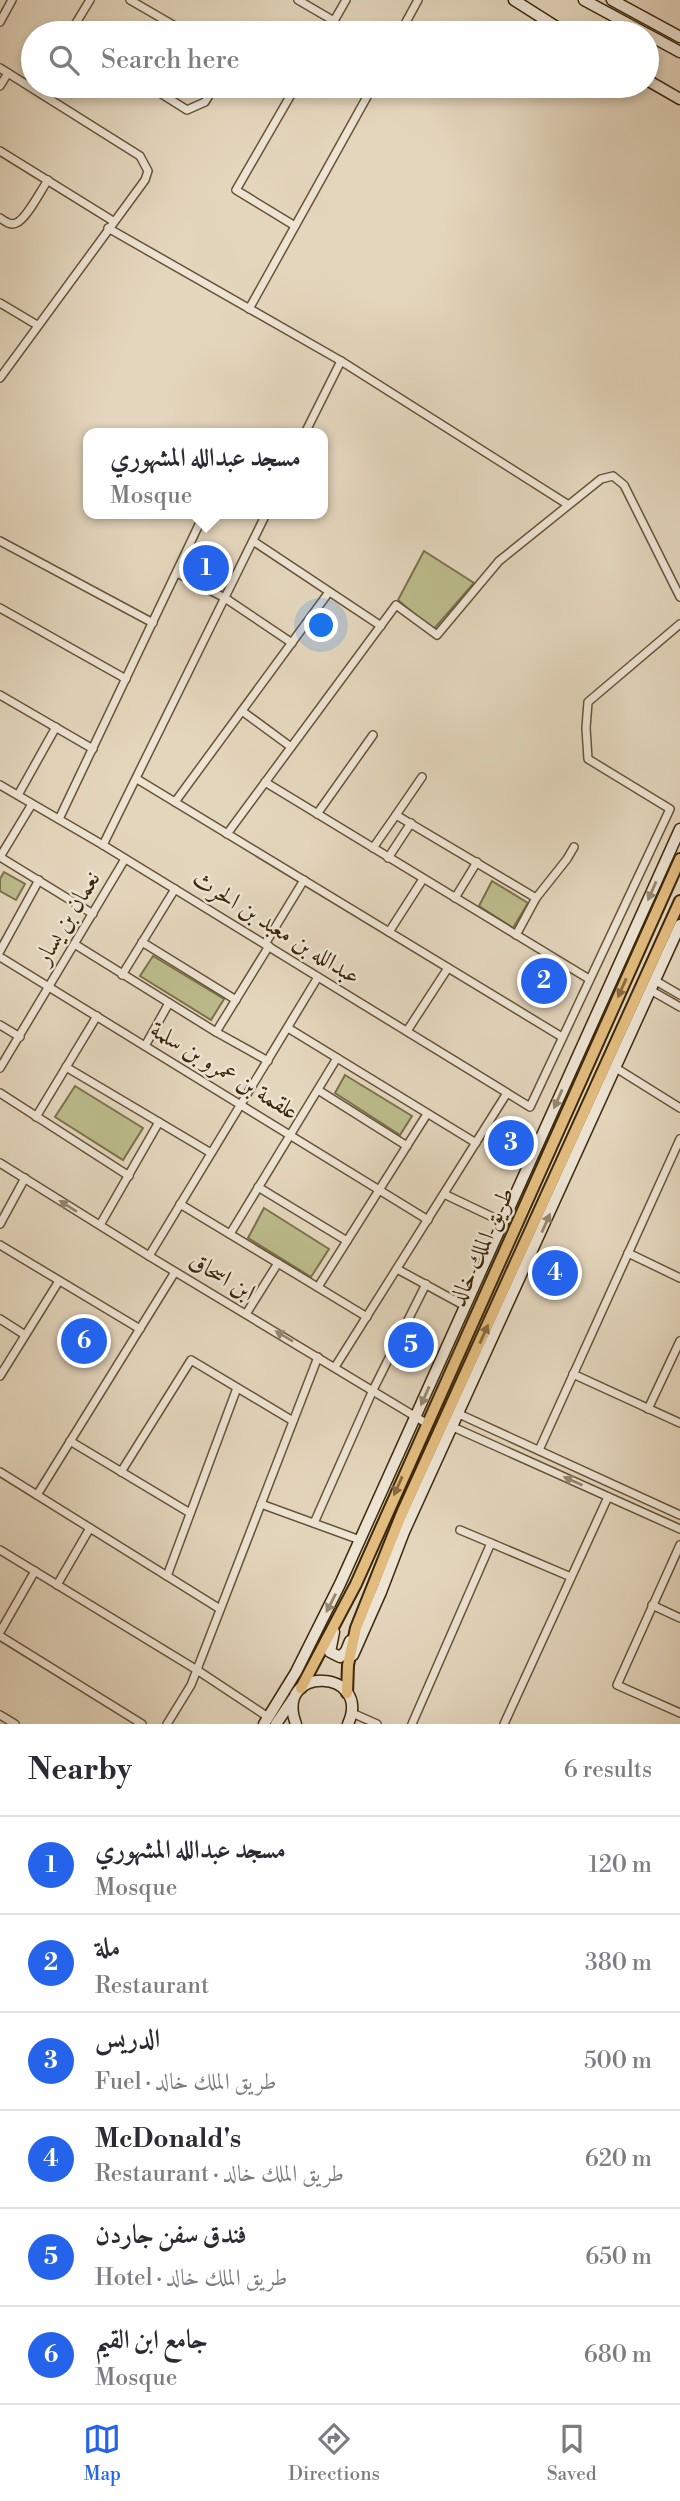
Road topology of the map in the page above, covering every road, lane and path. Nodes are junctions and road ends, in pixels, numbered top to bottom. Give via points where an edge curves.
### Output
1 (12, 0) edge
2 (90, 0) edge
3 (130, 0) edge
4 (298, 0) edge
5 (346, 0) edge
6 (418, 0) edge
7 (514, 0) edge
8 (584, 0) edge
9 (612, 0) edge
10 (77, 21) edge
11 (166, 21) edge
12 (334, 21) joint
13 (407, 21) edge
14 (547, 21) edge
15 (622, 21) edge
16 (651, 21) edge
17 (0, 22) edge
18 (659, 26) edge
19 (680, 37) edge
20 (659, 41) edge
21 (680, 52) edge
22 (0, 68) edge
23 (8, 73) junction
24 (21, 81) edge
25 (0, 86) edge
26 (659, 87) edge
27 (48, 98) edge
28 (168, 98) edge
29 (208, 98) edge
30 (289, 98) edge
31 (366, 98) edge
32 (680, 99) edge
33 (0, 151) edge
34 (48, 180) junction
35 (0, 218) edge
36 (113, 221) junction
37 (295, 226) junction
38 (108, 228) junction
39 (0, 303) edge
40 (249, 309) junction
41 (37, 325) junction
42 (341, 361) junction
43 (0, 378) edge
44 (308, 428) edge
45 (567, 504) junction
46 (202, 519) edge
47 (264, 519) edge
48 (0, 541) edge
49 (253, 541) junction
50 (177, 573) junction
51 (329, 592) junction
52 (680, 597) edge
53 (225, 598) junction
54 (0, 608) edge
55 (153, 623) junction
56 (680, 624) edge
57 (381, 626) junction
58 (292, 643) junction
59 (126, 679) junction
60 (0, 695) edge
61 (242, 711) junction
62 (56, 727) junction
63 (373, 734) dead end
64 (291, 747) junction
65 (93, 749) junction
66 (422, 777) dead end
67 (137, 779) junction
68 (265, 782) junction
69 (0, 785) edge
70 (18, 795) junction
71 (175, 802) junction
72 (32, 804) junction
73 (317, 814) junction
74 (396, 815) junction
75 (59, 819) junction
76 (411, 823) junction
77 (680, 829) edge
78 (227, 834) junction
79 (103, 845) junction
80 (574, 847) dead end
81 (373, 848) junction
82 (0, 857) edge
83 (388, 858) junction
84 (125, 859) junction
85 (680, 859) edge
86 (477, 862) junction
87 (423, 879) junction
88 (39, 880) junction
89 (304, 880) junction
90 (175, 889) junction
91 (455, 898) junction
92 (536, 898) junction
93 (680, 901) edge
94 (93, 914) junction
95 (680, 925) edge
96 (389, 932) junction
97 (516, 935) junction
98 (142, 942) junction
99 (76, 945) junction
100 (267, 945) junction
101 (0, 954) edge
102 (448, 968) junction
103 (122, 975) junction
104 (318, 977) junction
105 (589, 979) junction
106 (654, 986) junction
107 (48, 988) junction
108 (680, 995) edge
109 (236, 1000) junction
110 (169, 1003) junction
111 (680, 1007) edge
112 (96, 1016) junction
113 (0, 1025) edge
114 (288, 1028) junction
115 (407, 1031) junction
116 (216, 1032) junction
117 (19, 1037) junction
118 (562, 1037) junction
119 (145, 1046) junction
120 (337, 1058) junction
121 (268, 1061) junction
122 (66, 1067) junction
123 (0, 1068) edge
124 (616, 1068) junction
125 (318, 1090) junction
126 (0, 1093) edge
127 (508, 1093) junction
128 (241, 1104) junction
129 (680, 1108) edge
130 (427, 1114) junction
131 (36, 1117) junction
132 (159, 1122) junction
133 (291, 1134) junction
134 (680, 1139) edge
135 (476, 1143) junction
136 (407, 1146) junction
137 (211, 1153) junction
138 (0, 1163) edge
139 (129, 1176) junction
140 (26, 1178) junction
141 (258, 1187) junction
142 (379, 1189) junction
143 (444, 1194) junction
144 (180, 1204) junction
145 (428, 1220) junction
146 (503, 1222) junction
147 (0, 1224) edge
148 (100, 1225) junction
149 (230, 1234) junction
150 (347, 1241) junction
151 (0, 1245) edge
152 (628, 1253) junction
153 (149, 1256) junction
154 (278, 1263) junction
155 (397, 1269) junction
156 (175, 1272) junction
157 (680, 1278) edge
158 (59, 1280) junction
159 (426, 1284) junction
160 (318, 1287) junction
161 (465, 1306) junction
162 (246, 1314) junction
163 (367, 1317) junction
164 (0, 1319) edge
165 (140, 1329) junction
166 (25, 1335) junction
167 (680, 1341) edge
168 (318, 1357) junction
169 (335, 1367) junction
170 (573, 1374) junction
171 (0, 1376) edge
172 (237, 1388) junction
173 (373, 1390) junction
174 (648, 1409) junction
175 (458, 1414) junction
176 (415, 1416) junction
177 (293, 1421) junction
178 (426, 1423) junction
179 (680, 1423) edge
180 (453, 1427) junction
181 (71, 1441) junction
182 (539, 1450) junction
183 (0, 1472) edge
184 (121, 1472) junction
185 (37, 1495) junction
186 (608, 1497) junction
187 (261, 1504) junction
188 (190, 1513) junction
189 (680, 1515) edge
190 (314, 1523) junction
191 (90, 1528) junction
192 (680, 1529) edge
193 (460, 1530) dead end
194 (360, 1540) junction
195 (491, 1543) junction
196 (680, 1545) edge
197 (0, 1550) edge
198 (35, 1572) junction
199 (167, 1576) junction
200 (571, 1577) junction
201 (57, 1585) junction
202 (652, 1605) junction
203 (220, 1609) junction
204 (340, 1615) junction
205 (680, 1618) edge
206 (356, 1628) junction
207 (0, 1634) edge
208 (348, 1665) junction
209 (197, 1671) junction
210 (298, 1692) junction
211 (347, 1693) junction
212 (680, 1713) edge
213 (0, 1715) edge
214 (353, 1719) edge
215 (269, 1722) edge
216 (15, 1724) edge
217 (142, 1724) edge
218 (167, 1724) edge
219 (296, 1724) edge
220 (348, 1724) edge
221 (377, 1724) edge
222 (412, 1724) edge
223 (504, 1724) edge

1 - 17 street
2 - 10 street
3 - 11 street
4 - 12 street
5 - 12 street
6 - 13 street
7 - 14 main road
8 - 15 main road
9 - 16 main road
18 - 19 main road
20 - 21 main road
22 - 23 street
23 - 24 street
23 - 25 street
26 - 32 main road
27 - 36 street via 146,163 145,180
28 - 29 street via 187,110
30 - 37 street via 236,190
31 - 37 street
33 - 34 street
34 - 35 street via 24,218 9,224
34 - 36 street
36 - 38 street
37 - 40 street
38 - 40 street
38 - 41 street
39 - 41 street
40 - 42 street
41 - 43 street
42 - 44 street
42 - 45 street
45 - 52 street via 601,479 613,476 624,485
45 - 57 street via 499,561 437,635 396,605
46 - 50 street
47 - 49 street
48 - 55 street
49 - 51 street
49 - 53 street
50 - 53 street
50 - 55 street
51 - 57 street
51 - 58 street
53 - 58 street
53 - 67 street
54 - 59 street
55 - 59 street
56 - 105 street via 588,702 588,759 670,809
57 - 64 street
58 - 61 street
59 - 65 street
60 - 62 street
61 - 64 street
61 - 71 street
62 - 65 street
62 - 70 street
63 - 73 street
64 - 68 street
65 - 75 street
66 - 74 street
67 - 71 street
67 - 79 street
68 - 73 street
68 - 78 street
69 - 70 street, عبدالله بن معبد بن الحرث
70 - 72 street, عبدالله بن معبد بن الحرث
71 - 78 street
72 - 75 street, عبدالله بن معبد بن الحرث
72 - 82 street
73 - 81 street
74 - 76 street
74 - 81 street
75 - 79 street, عبدالله بن معبد بن الحرث
76 - 83 street
76 - 86 street
77 -> 146 main road
78 - 89 street
79 - 84 street, عبدالله بن معبد بن الحرث
80 - 92 street
81 - 83 street
82 - 88 street
83 - 87 street
84 - 90 street, عبدالله بن معبد بن الحرث
84 - 94 street, نعمان بن يسار
85 -> 178 main road, طريق الملك خالد
86 - 91 street
86 - 92 street
87 - 91 street
87 - 96 street
88 - 94 street
88 - 101 street
89 - 96 street
89 - 100 street
90 - 98 street
90 - 100 street, عبدالله بن معبد بن الحرث
91 - 97 street
92 - 97 street
206 -> 93 main road, طريق الملك خالد via 402,1513
94 - 99 street, نعمان بن يسار
95 - 106 main road
96 - 102 street
97 - 105 street
98 - 103 street
98 - 109 street
99 - 103 street
99 - 107 street, نعمان بن يسار
100 - 104 street, عبدالله بن معبد بن الحرث
100 - 109 street
101 - 107 street, علقمة بن عمرو بن سلمة
102 - 115 street
102 - 118 street
103 - 110 street
104 - 114 street
104 - 115 street, عبدالله بن معبد بن الحرث
105 - 118 street
106 - 108 street
106 - 111 street
106 - 124 main road
107 - 112 street, علقمة بن عمرو بن سلمة
107 - 117 street, نعمان بن يسار
109 - 116 street
110 - 116 street
110 - 119 street
112 - 119 street, علقمة بن عمرو بن سلمة
112 - 122 street
113 - 117 street
114 - 120 street
114 - 121 street
115 - 127 street, عبدالله بن معبد بن الحرث
116 - 121 street
117 - 123 street, نعمان بن يسار
118 - 127 street, عبدالله بن معبد بن الحرث via 530,1107
119 - 128 street, علقمة بن عمرو بن سلمة
120 - 125 street
120 - 130 street
121 - 128 street
122 - 131 street
122 - 132 street
124 - 129 street
175 -> 124 main road
125 - 133 street
125 - 136 street
126 - 131 street
127 - 135 street
128 - 133 street, علقمة بن عمرو بن سلمة
128 - 137 street
130 - 135 street
130 - 136 street
131 - 139 street
132 - 137 street
132 - 139 street
133 - 141 street
133 - 142 street, علقمة بن عمرو بن سلمة
134 - 152 street
135 - 143 street
136 - 142 street
137 - 144 street
138 - 140 street, ابن اسحاق
139 - 148 street
140 - 147 street
148 -> 140 street, ابن اسحاق
141 - 149 street
141 - 150 street
142 - 145 street, علقمة بن عمرو بن سلمة
142 - 150 street
143 - 145 street
143 - 146 street
144 - 149 street
144 - 153 street
145 - 155 street
146 - 161 main road
148 - 153 street, ابن اسحاق
149 - 154 street
150 - 160 street
151 - 158 street
152 - 157 street
152 - 170 street
153 - 156 street, ابن اسحاق
154 - 160 street
154 - 162 street
155 - 159 street
155 - 163 street
156 - 162 street, ابن اسحاق
156 - 165 street
158 - 165 street
158 - 166 street
159 - 161 street
159 - 173 street
160 - 163 street
161 -> 176 main road
168 -> 162 street, ابن اسحاق
163 - 169 street
164 - 166 street
165 - 181 street
166 - 171 street
167 - 174 street
168 - 169 street, ابن اسحاق
168 - 177 street
169 - 173 street, ابن اسحاق
170 - 174 street
170 - 182 street
172 - 177 street
172 - 184 street via 191,1360
172 - 188 street
173 - 176 street, ابن اسحاق
173 - 190 street
174 - 179 street
175 - 180 main road
175 - 182 street
176 - 178 street, ابن اسحاق
176 - 194 main road
177 - 187 street
178 -> 204 main road, طريق الملك خالد
186 -> 180 street
180 - 208 main road
181 - 184 street
181 - 185 street
182 - 189 street
183 - 185 street
184 - 188 street
185 - 191 street
186 - 192 street
186 - 200 street
187 - 190 street
187 - 203 street
188 - 199 street
190 - 194 street
191 - 199 street
191 - 201 street
193 - 195 street
194 -> 215 main road
195 - 200 street
195 - 222 street
196 - 202 street
197 - 198 street
198 - 201 street
198 - 207 street
199 - 203 street
200 - 223 street
201 - 209 street
202 - 205 street
202 - 212 street via 617,1685
203 - 209 street
204 - 206 main road via 330,1648 334,1656 346,1651
204 - 210 main road, طريق الملك خالد
206 - 208 main road, طريق الملك خالد
207 - 217 street
208 - 211 main road, طريق الملك خالد
209 - 215 street
209 - 218 street
210 - 211 main road via 316,1680 325,1680
210 - 215 main road
210 - 219 main road via 293,1715
211 - 214 main road
213 - 216 street
214 - 220 main road
214 - 221 street

